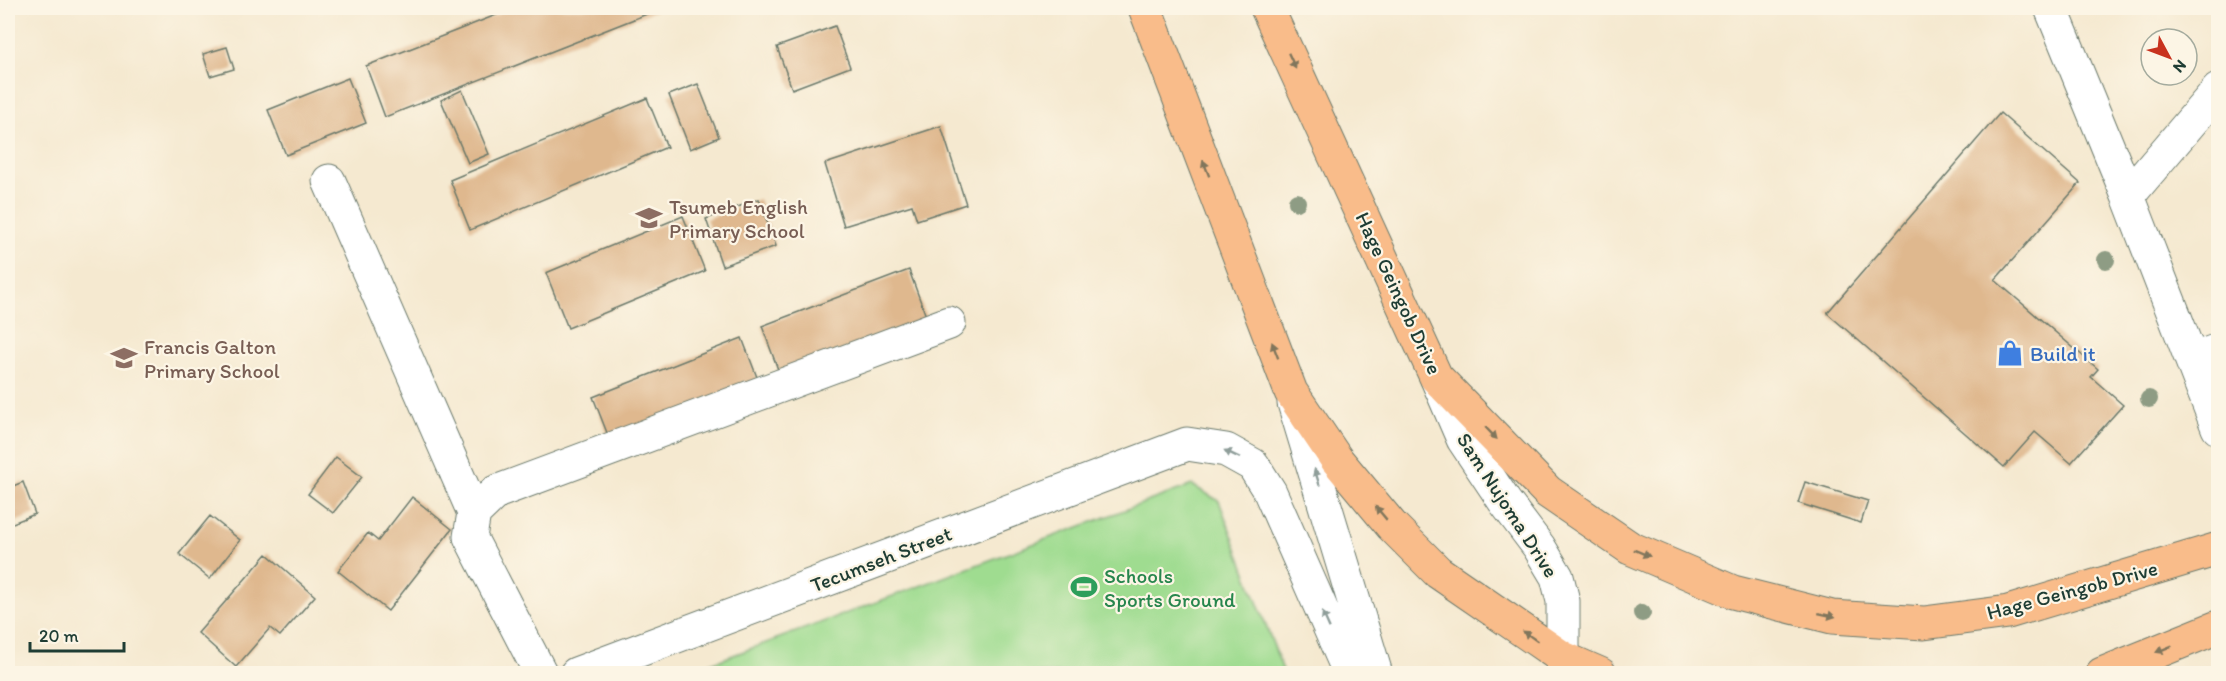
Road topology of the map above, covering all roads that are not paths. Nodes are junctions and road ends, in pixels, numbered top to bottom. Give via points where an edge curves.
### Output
1 (1145, 8) edge
2 (1267, 8) edge
3 (2051, 8) edge
4 (2218, 90) edge
5 (329, 181) dead end
6 (2128, 196) junction
7 (949, 323) dead end
8 (2205, 355) edge
9 (1436, 377) junction
10 (1291, 392) junction
11 (2218, 428) edge
12 (474, 513) junction
13 (2218, 549) edge
14 (2218, 627) edge
15 (1563, 666) edge
16 (541, 674) edge
17 (576, 674) edge
18 (1350, 674) edge
19 (1376, 674) edge
20 (1600, 674) edge
21 (2102, 674) edge

10 -> 1 highway
2 -> 9 highway, Hage Geingob Drive
3 - 6 street
4 - 6 street
5 - 12 street
6 - 8 street
7 - 12 street via 496,492
8 - 11 street
9 -> 13 highway, Hage Geingob Drive via 1548,492 1630,548 1733,592 1832,617 1924,622 2008,612
9 - 15 street, Sam Nujoma Drive via 1463,440 1557,577 1563,601
15 -> 10 highway via 1438,572 1392,526 1351,477
19 -> 10 street
12 - 16 street via 470,537
14 -> 21 highway
15 - 20 highway
18 -> 17 street, Tecumseh Street via 1270,492 1252,465 1226,450 1187,444

